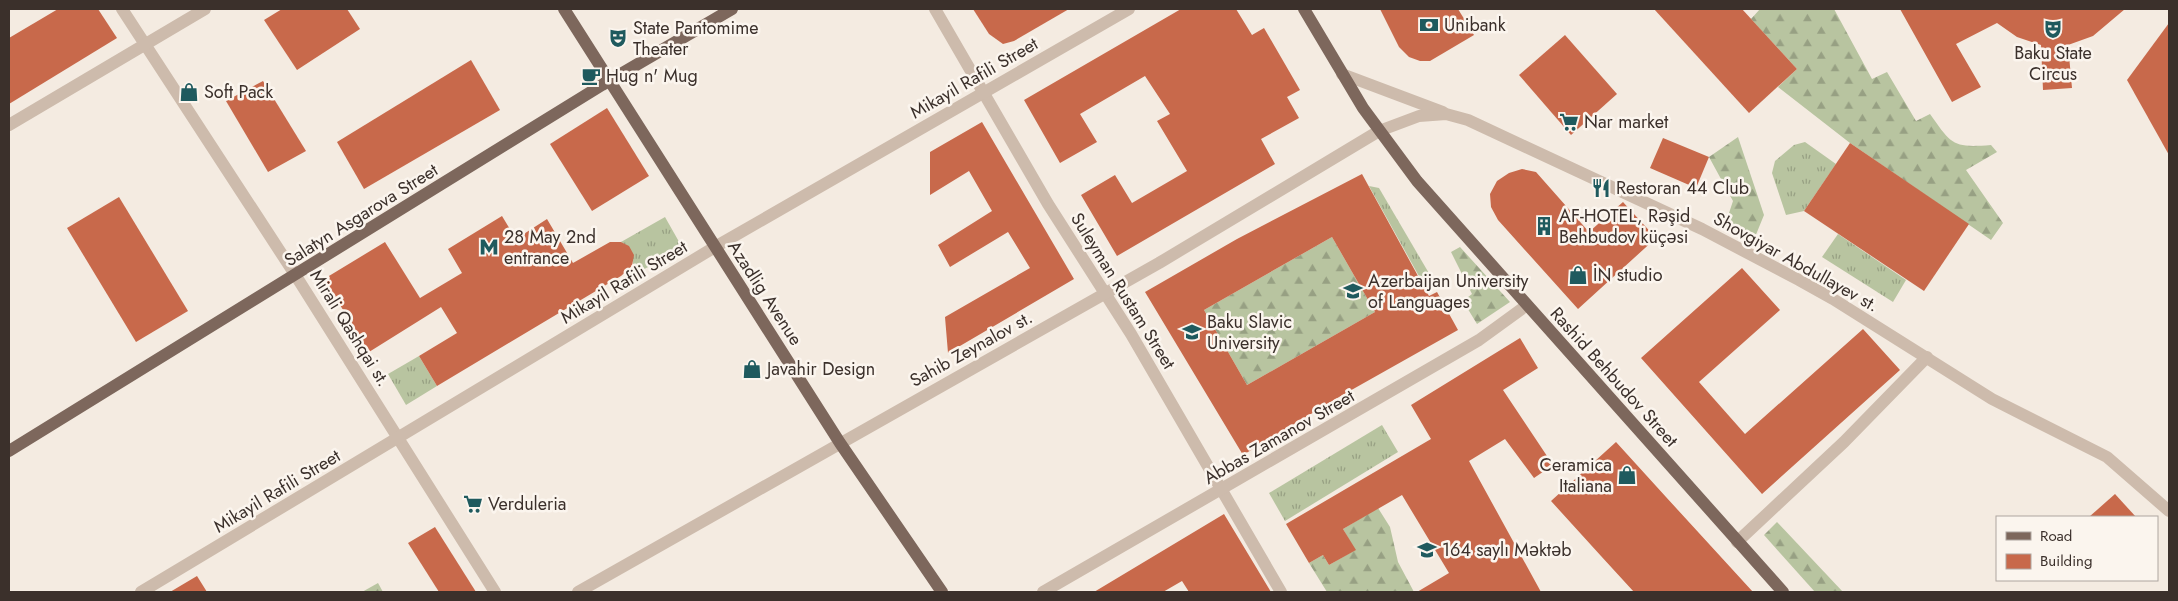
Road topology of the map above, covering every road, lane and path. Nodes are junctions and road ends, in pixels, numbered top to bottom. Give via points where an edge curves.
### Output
1 (122, 9) edge
2 (205, 9) edge
3 (564, 9) edge
4 (732, 9) edge
5 (935, 9) edge
6 (1128, 9) edge
7 (1304, 9) edge
8 (146, 44) junction
9 (1342, 74) junction
10 (610, 80) junction
11 (984, 92) junction
12 (1446, 114) junction
13 (9, 125) edge
14 (1379, 131) junction
15 (714, 247) junction
16 (296, 276) junction
17 (1106, 293) junction
18 (1527, 305) junction
19 (1927, 357) junction
20 (398, 439) junction
21 (840, 443) junction
22 (9, 451) edge
23 (1222, 490) junction
24 (2169, 511) edge
25 (1736, 542) junction
26 (142, 592) edge
27 (495, 592) edge
28 (578, 592) edge
29 (942, 592) edge
30 (1043, 592) edge
31 (1281, 592) edge
32 (1783, 592) edge

1 - 8 street, Mirali Qashqai st.
2 - 8 street
3 - 10 main road, Azadlig Avenue
4 - 10 main road, Salatyn Asgarova Street
5 - 11 street, Suleyman Rustam Street
6 - 11 street, Mikayil Rafili Street
7 - 9 main road, Rashid Behbudov Street
8 - 13 street
8 - 16 street, Mirali Qashqai st.
9 - 12 street
9 - 14 main road, Rashid Behbudov Street
10 - 15 main road, Azadlig Avenue
10 - 16 main road, Salatyn Asgarova Street
11 - 15 street, Mikayil Rafili Street
11 - 17 street, Suleyman Rustam Street via 1048,204
12 - 14 street, Shovgiyar Abdullayev st. via 1419,116
12 - 19 street, Shovgiyar Abdullayev st. via 1468,120 1762,259
14 - 17 street, Sahib Zeynalov st.
14 - 18 main road, Rashid Behbudov Street via 1417,181
15 - 20 street, Mikayil Rafili Street
15 - 21 main road, Azadlig Avenue
16 - 20 street, Mirali Qashqai st.
16 - 22 main road, Salatyn Asgarova Street
17 - 21 street, Sahib Zeynalov st.
17 - 23 street, Suleyman Rustam Street
18 - 23 street, Abbas Zamanov Street via 1479,340
18 - 25 main road, Rashid Behbudov Street
19 - 24 street, Shovgiyar Abdullayev st. via 2003,406 2107,457
19 - 25 street via 1844,442
20 - 26 street, Mikayil Rafili Street
20 - 27 street, Mirali Qashqai st.
21 - 28 street, Sahib Zeynalov st.
21 - 29 main road, Azadlig Avenue
23 - 30 street, Abbas Zamanov Street
23 - 31 street, Suleyman Rustam Street
25 - 32 main road, Rashid Behbudov Street

